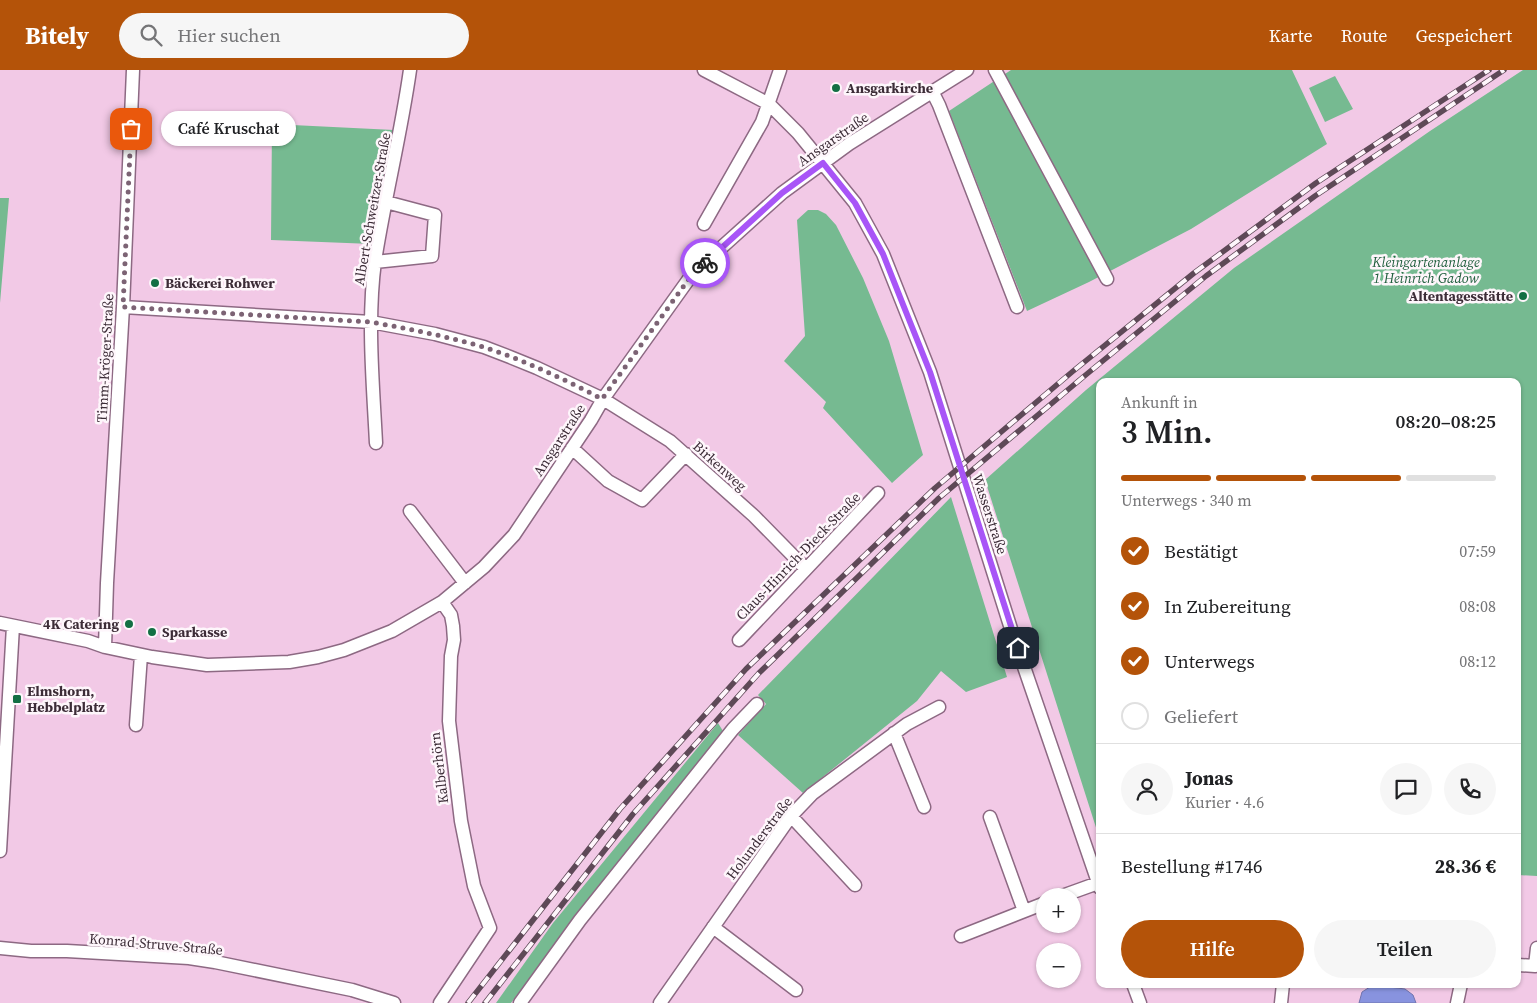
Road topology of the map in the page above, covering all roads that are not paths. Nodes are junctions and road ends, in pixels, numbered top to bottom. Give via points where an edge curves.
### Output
1 (133, 70) edge
2 (410, 70) edge
3 (704, 70) edge
4 (780, 70) edge
5 (967, 70) edge
6 (995, 70) edge
7 (932, 91) junction
8 (769, 104) junction
9 (823, 163) junction
10 (386, 202) junction
11 (704, 224) dead end
12 (375, 262) junction
13 (1107, 279) dead end
14 (123, 307) junction
15 (1017, 307) dead end
16 (371, 322) junction
17 (602, 399) junction
18 (376, 443) dead end
19 (572, 448) junction
20 (686, 454) junction
21 (878, 493) dead end
22 (410, 511) dead end
23 (806, 569) junction
24 (465, 583) junction
25 (442, 602) junction
26 (6, 624) edge
27 (738, 640) dead end
28 (105, 647) junction
29 (141, 655) junction
30 (757, 704) dead end
31 (938, 707) dead end
32 (136, 725) dead end
33 (894, 733) junction
34 (924, 807) dead end
35 (1, 809) edge
36 (791, 816) junction
37 (990, 817) dead end
38 (0, 851) edge
39 (1096, 876) edge
40 (855, 885) dead end
41 (1096, 886) edge
42 (1081, 890) edge
43 (1036, 906) edge
44 (1024, 911) junction
45 (713, 927) junction
46 (961, 936) dead end
47 (0, 948) edge
48 (1537, 948) edge
49 (1521, 965) edge
50 (1134, 988) edge
51 (1282, 988) edge
52 (1460, 988) edge
53 (796, 990) dead end
54 (394, 1003) edge
55 (440, 1003) edge
56 (520, 1003) edge
57 (660, 1003) edge
58 (1140, 1003) edge
59 (1281, 1003) edge
60 (1457, 1003) edge

1 - 14 street, Timm-Kröger-Straße
2 - 10 street, Albert-Schweitzer-Straße
3 - 8 street, Wasserstraße
4 - 8 street
5 - 7 street, Ansgarstraße
6 - 13 street
7 - 9 street, Ansgarstraße
7 - 15 street
8 - 9 street, Wasserstraße
8 - 11 street via 758,130
9 - 17 street, Ansgarstraße via 782,193 691,276
9 - 39 street, Wasserstraße via 855,203 883,254 930,372 1015,640
10 - 12 street, Albert-Schweitzer-Straße
10 - 12 street via 435,215 432,256
12 - 16 street, Albert-Schweitzer-Straße
14 - 16 street, Birkenweg
14 - 28 street, Timm-Kröger-Straße
16 - 17 street, Birkenweg via 484,347
16 - 18 street, Albert-Schweitzer-Straße
17 - 19 street, Ansgarstraße
17 - 20 street, Birkenweg
19 - 20 street via 608,480 642,500
19 - 24 street, Ansgarstraße via 514,535
20 - 23 street, Birkenweg
21 - 23 street, Claus-Hinrich-Dieck-Straße
22 - 24 street
23 - 27 street, Claus-Hinrich-Dieck-Straße
24 - 25 street, Ansgarstraße
25 - 29 street, Ansgarstraße via 392,631 318,657 289,662 207,665
25 - 55 street, Kalberhörn via 453,626 449,721 461,821 474,886 490,928
26 - 28 street, Ansgarstraße
26 - 35 street
28 - 29 street, Ansgarstraße
29 - 32 street
30 - 56 street via 732,729 580,920
31 - 33 street, Holunderstraße
33 - 34 street
33 - 36 street, Holunderstraße via 812,794
35 - 38 street
36 - 40 street
36 - 45 street, Holunderstraße
37 - 44 street
41 - 42 street
43 - 44 street
44 - 46 street
45 - 53 street
45 - 57 street, Holunderstraße
47 - 54 street, Konrad-Struve-Straße via 188,958 352,990
48 - 49 street via 1535,966
50 - 58 street
51 - 59 street
52 - 60 street

